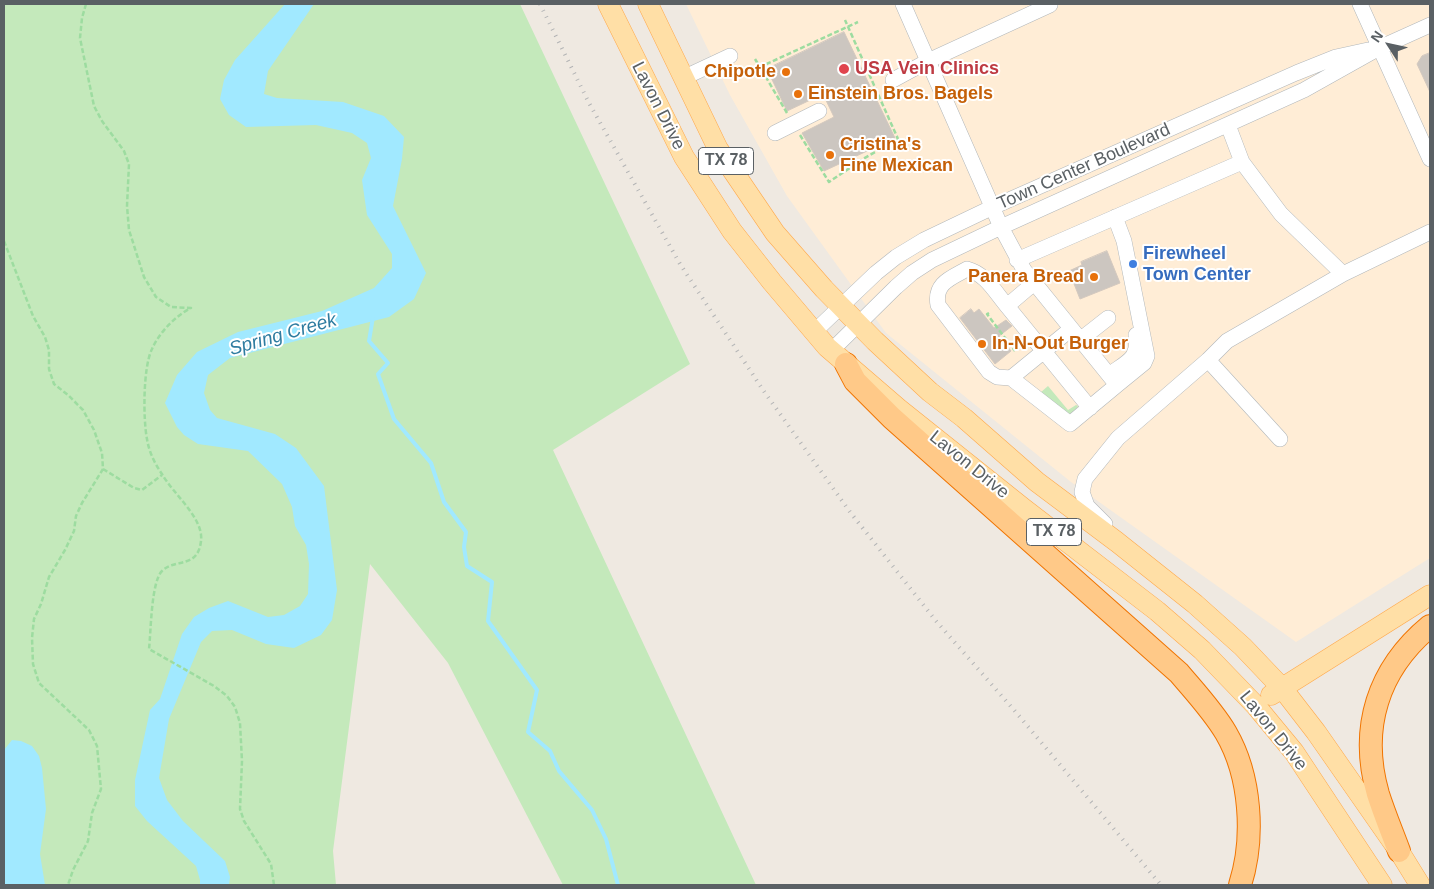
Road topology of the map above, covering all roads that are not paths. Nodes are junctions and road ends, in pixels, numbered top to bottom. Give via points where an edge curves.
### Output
1 (608, 4) edge
2 (648, 4) edge
3 (903, 4) edge
4 (1051, 4) edge
5 (1360, 4) edge
6 (1430, 25) edge
7 (1379, 48) junction
8 (730, 56) dead end
9 (928, 61) junction
10 (683, 78) junction
11 (893, 80) dead end
12 (819, 111) dead end
13 (1228, 125) junction
14 (775, 133) dead end
15 (1430, 159) edge
16 (1242, 162) junction
17 (993, 207) junction
18 (1117, 224) junction
19 (1001, 227) junction
20 (1430, 232) edge
21 (1017, 260) junction
22 (1343, 274) junction
23 (1034, 282) junction
24 (1007, 306) junction
25 (841, 307) junction
26 (1108, 318) dead end
27 (857, 324) junction
28 (814, 332) junction
29 (1076, 334) junction
30 (1044, 351) junction
31 (839, 358) junction
32 (1208, 360) junction
33 (1011, 378) junction
34 (1113, 380) junction
35 (1090, 408) junction
36 (1280, 439) dead end
37 (1138, 558) junction
38 (1430, 594) edge
39 (1430, 626) edge
40 (1282, 688) junction
41 (1256, 706) junction
42 (1399, 851) junction
43 (1240, 885) edge
44 (1382, 885) edge
45 (1420, 885) edge

1 - 28 main road, Lavon Drive / TX 78 via 684,157 732,231
2 - 10 main road, Lavon Drive / TX 78
3 - 9 street
4 - 9 street
5 - 7 street
6 - 7 street, Town Center Boulevard
7 - 13 street, Town Center Boulevard via 1304,90
7 - 15 street
7 - 17 street, Town Center Boulevard via 1336,57 1296,73
8 - 10 street
9 - 11 street
9 - 17 street
10 - 25 main road, Lavon Drive / TX 78 via 718,150 775,233
12 - 14 street
13 - 16 street
13 - 19 street, Town Center Boulevard
16 - 18 street
16 - 22 street via 1281,214
17 - 19 street
17 - 25 street, Town Center Boulevard via 896,257
18 - 21 street
18 - 34 street via 1119,261 1138,345
19 - 21 street
19 - 27 street, Town Center Boulevard via 912,273
20 - 22 street
21 - 23 street
22 - 32 street via 1227,341
23 - 24 street
23 - 29 street
24 - 30 street
24 - 33 street via 983,276 967,270 939,287 936,296 938,305 989,372 997,377
25 - 27 main road, Lavon Drive / TX 78
25 - 28 street, Town Center Boulevard
26 - 29 street
27 - 31 street, Town Center Boulevard
27 - 37 main road, Lavon Drive / TX 78 via 930,392 1037,482
28 - 31 main road, Lavon Drive / TX 78
29 - 30 street
29 - 34 street
30 - 33 street
30 - 35 street
31 - 41 main road, Lavon Drive / TX 78 via 1023,508 1157,611 1202,650
31 - 43 highway via 855,380 892,418 1179,673 1203,701 1229,740 1242,775 1248,826
32 - 36 street
32 - 37 street via 1118,438 1085,479 1082,492 1087,506
33 - 35 street via 1070,424
34 - 35 street
37 - 40 main road, Lavon Drive / TX 78 via 1224,630
38 - 40 main road
39 - 42 highway via 1413,640 1383,686 1370,737 1378,794
40 - 41 main road
40 - 42 main road, Lavon Drive / TX 78
41 - 44 main road, Lavon Drive / TX 78 via 1294,752
42 - 45 main road, Lavon Drive / TX 78

